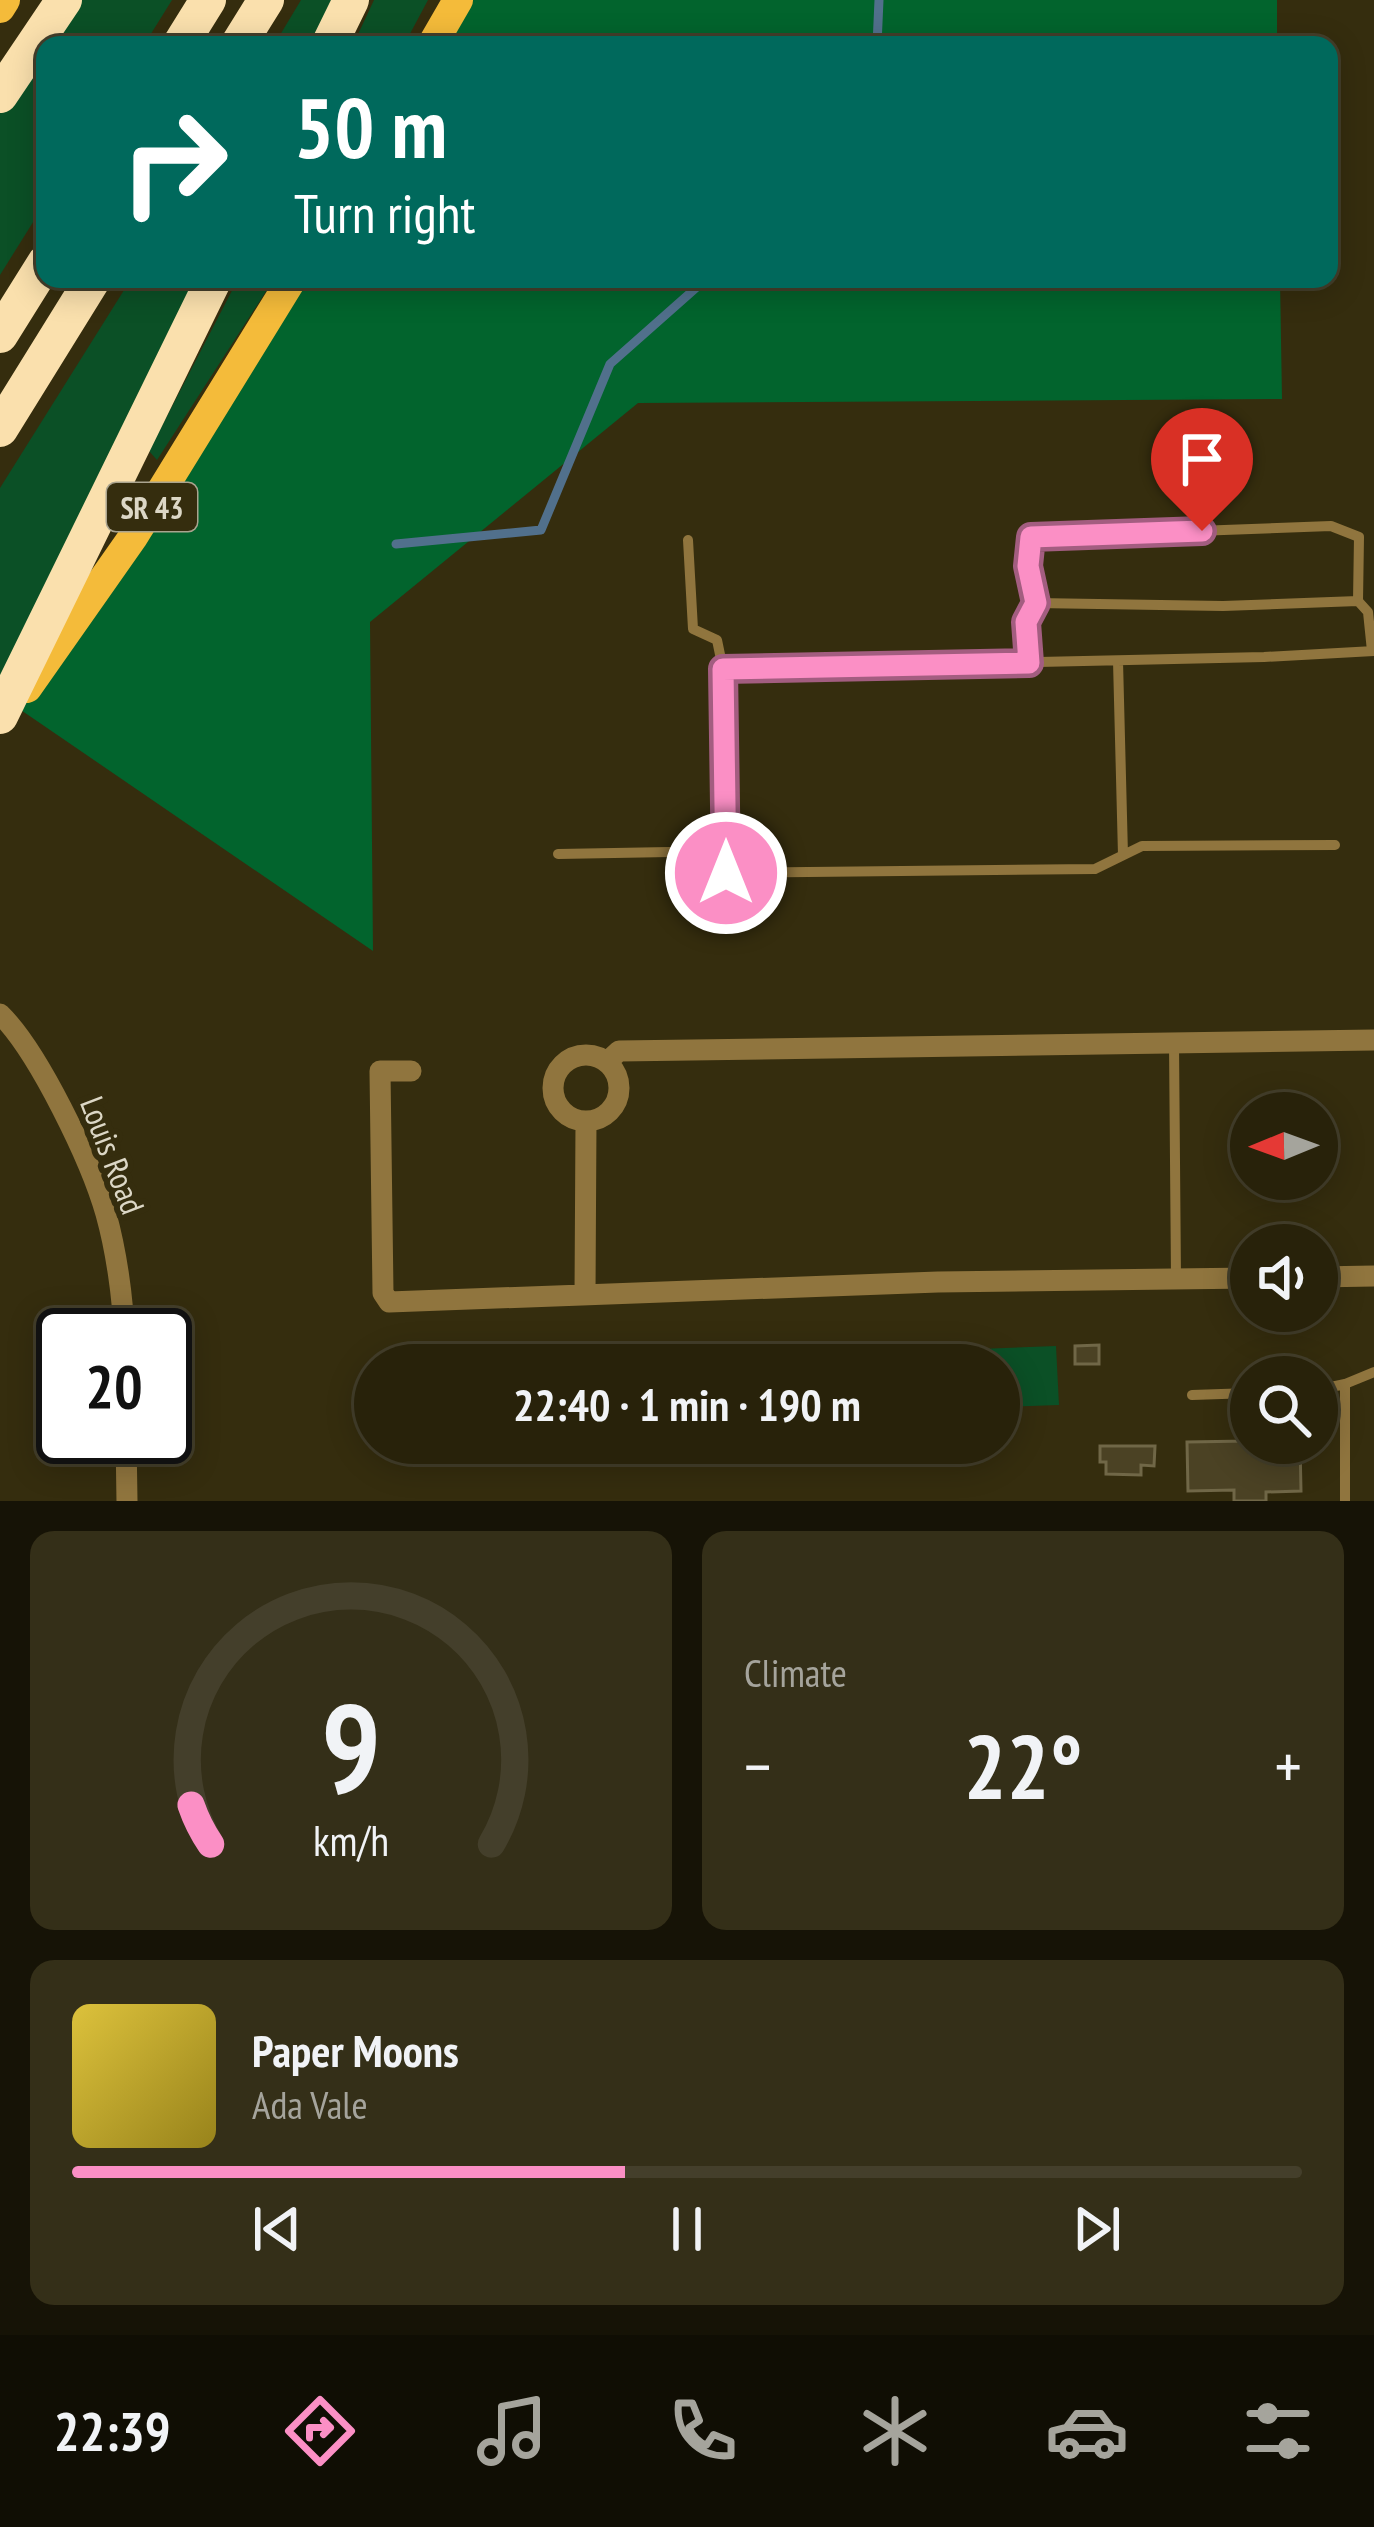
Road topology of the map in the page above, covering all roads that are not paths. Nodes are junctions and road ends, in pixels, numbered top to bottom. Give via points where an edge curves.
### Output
1 (64, 0) edge
2 (208, 0) edge
3 (266, 0) edge
4 (351, 0) edge
5 (458, 0) edge
6 (40, 36) edge
7 (186, 36) edge
8 (244, 36) edge
9 (333, 36) edge
10 (437, 36) edge
11 (36, 42) edge
12 (0, 95) edge
13 (36, 277) edge
14 (87, 288) edge
15 (210, 288) edge
16 (286, 288) edge
17 (0, 335) edge
18 (0, 429) edge
19 (688, 541) dead end
20 (1358, 602) junction
21 (1036, 603) junction
22 (1373, 651) edge
23 (1118, 661) junction
24 (1029, 663) junction
25 (723, 669) junction
26 (0, 716) edge
27 (0, 727) edge
28 (1335, 845) dead end
29 (725, 851) junction
30 (558, 854) dead end
31 (1124, 855) junction
32 (0, 1014) edge
33 (1374, 1040) edge
34 (1174, 1043) junction
35 (607, 1062) junction
36 (411, 1071) dead end
37 (586, 1121) junction
38 (1374, 1276) edge
39 (1338, 1277) edge
40 (1230, 1278) edge
41 (1176, 1279) junction
42 (585, 1295) junction
43 (120, 1308) edge
44 (1374, 1372) edge
45 (1345, 1384) junction
46 (1338, 1386) edge
47 (1230, 1394) edge
48 (1192, 1395) dead end
49 (126, 1464) edge
50 (127, 1501) edge
51 (1346, 1501) edge

1 - 6 highway
2 - 7 highway
3 - 8 highway
4 - 9 highway
5 - 10 main road
11 - 12 highway
13 - 17 highway
14 - 18 highway
15 - 26 highway
16 - 27 main road, SR 43 via 133,537
19 - 25 lane via 693,629 717,640
20 - 21 lane
20 - 21 lane via 1359,538 1330,526 1031,537
20 - 22 lane via 1369,612
21 - 24 lane via 1026,622
22 - 23 lane
23 - 24 lane
23 - 31 lane
24 - 25 lane
25 - 29 lane
28 - 31 lane via 1142,846
29 - 30 lane
29 - 31 lane via 726,873 1095,869
32 - 43 street, Louis Road via 60,1105 106,1213
33 - 34 street
34 - 35 street via 619,1051
34 - 41 lane
35 - 37 street via 617,1101 602,1118
35 - 37 street via 570,1058 553,1084 564,1113
36 - 42 street via 380,1071 389,1302
37 - 42 street
38 - 39 street
40 - 41 street
41 - 42 street
44 - 45 lane
45 - 46 lane
45 - 51 lane
47 - 48 lane
49 - 50 street

